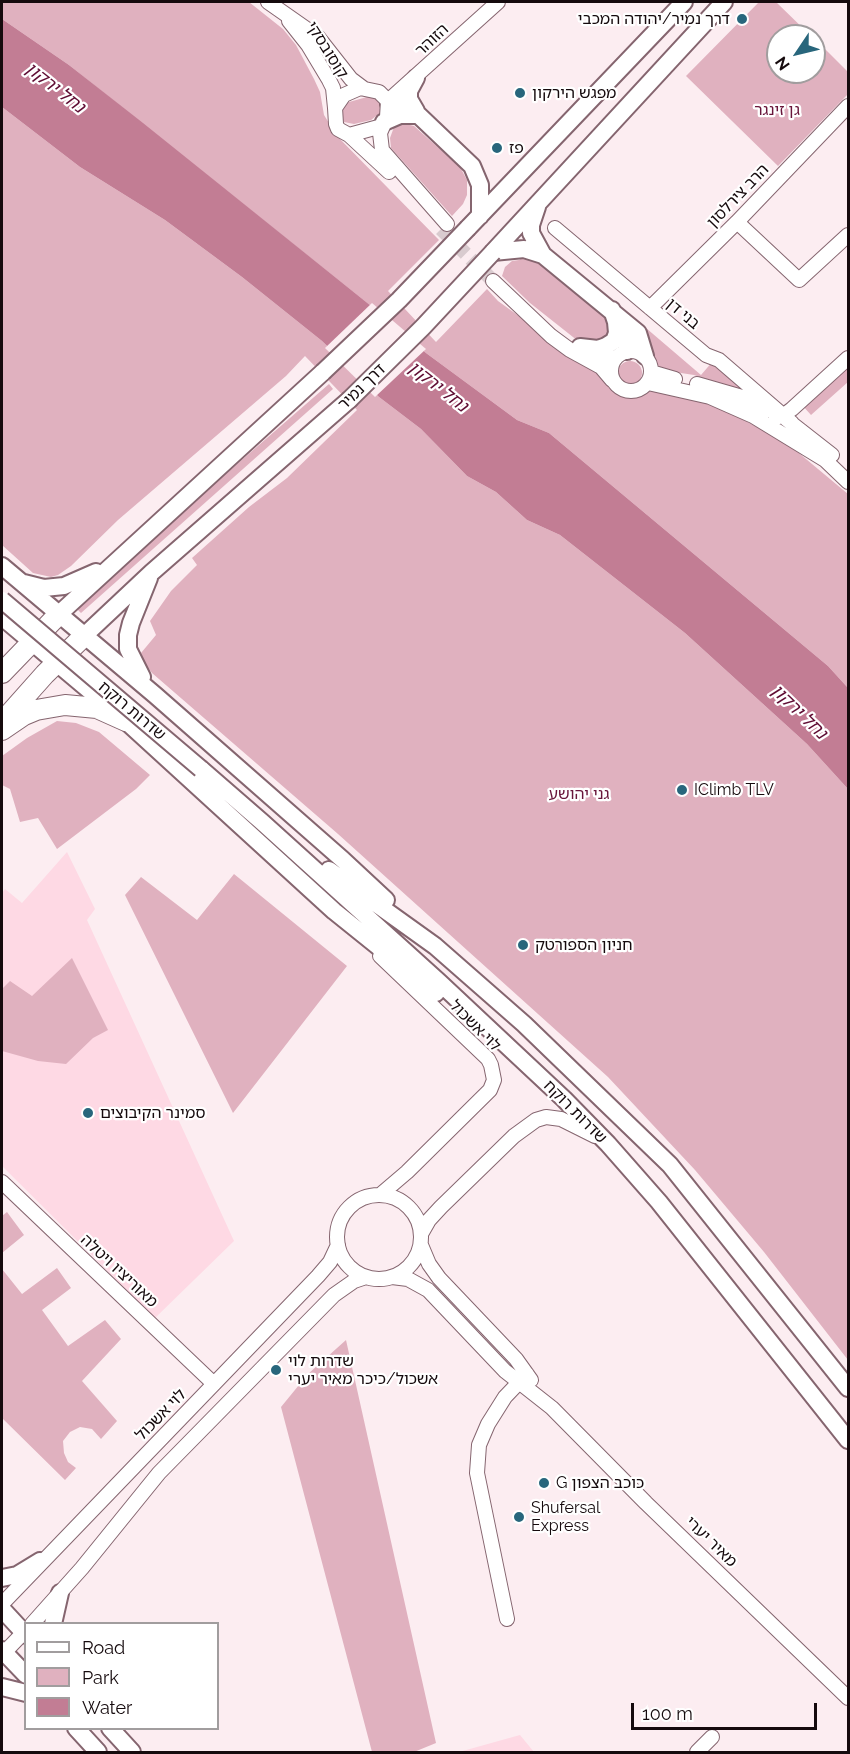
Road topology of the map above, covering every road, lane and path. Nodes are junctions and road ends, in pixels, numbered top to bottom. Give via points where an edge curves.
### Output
1 (268, 2) edge
2 (498, 2) edge
3 (684, 2) edge
4 (724, 2) edge
5 (282, 13) junction
6 (416, 78) junction
7 (363, 88) junction
8 (389, 102) junction
9 (335, 108) junction
10 (847, 112) edge
11 (418, 115) junction
12 (383, 124) junction
13 (349, 135) junction
14 (538, 203) junction
15 (480, 216) junction
16 (737, 222) junction
17 (555, 228) dead end
18 (849, 235) edge
19 (494, 252) junction
20 (543, 255) junction
21 (650, 308) junction
22 (612, 310) junction
23 (580, 347) junction
24 (622, 354) junction
25 (849, 358) edge
26 (648, 370) junction
27 (612, 380) junction
28 (753, 416) junction
29 (786, 418) junction
30 (849, 471) edge
31 (849, 482) edge
32 (127, 551) junction
33 (2, 566) edge
34 (151, 573) junction
35 (19, 581) junction
36 (2, 600) edge
37 (59, 614) junction
38 (2, 617) edge
39 (85, 635) junction
40 (31, 642) junction
41 (57, 663) junction
42 (2, 673) edge
43 (155, 695) junction
44 (126, 721) junction
45 (2, 723) edge
46 (2, 730) edge
47 (262, 822) junction
48 (334, 911) junction
49 (435, 946) junction
50 (564, 1099) junction
51 (608, 1144) junction
52 (2, 1182) edge
53 (380, 1195) junction
54 (421, 1239) junction
55 (338, 1245) junction
56 (366, 1276) junction
57 (392, 1277) junction
58 (482, 1324) junction
59 (471, 1335) junction
60 (523, 1378) junction
61 (214, 1384) junction
62 (849, 1388) edge
63 (849, 1440) edge
64 (40, 1562) junction
65 (2, 1578) edge
66 (60, 1593) junction
67 (2, 1604) edge
68 (2, 1609) edge
69 (507, 1619) dead end
70 (34, 1622) edge
71 (52, 1622) edge
72 (24, 1627) edge
73 (24, 1633) edge
74 (2, 1653) edge
75 (24, 1673) edge
76 (2, 1687) edge
77 (24, 1693) edge
78 (849, 1698) edge
79 (78, 1730) edge
80 (112, 1730) edge
81 (712, 1737) dead end
82 (98, 1752) edge
83 (132, 1752) edge
84 (697, 1752) edge

1 - 5 street, קוסובסקי
2 - 6 street, הזוהר
3 - 15 main road
4 - 14 main road, דרך נמיר
5 - 7 street, קוסובסקי via 318,37 351,79
5 - 9 street, קוסובסקי via 308,45 333,87
6 - 8 street, הזוהר
6 - 11 main road via 409,99
7 - 8 street via 379,92
7 - 9 street via 344,95
8 - 11 main road via 402,102
8 - 12 street
9 - 13 street via 338,129
10 - 16 street, הרב צירלסון
11 - 12 main road via 400,115
11 - 15 main road via 472,166 480,185
12 - 13 street
12 - 13 street via 382,150 444,226
14 - 19 main road, דרך נמיר
14 - 20 main road via 531,233
15 - 32 main road, bridge via 399,300
16 - 18 street via 799,280
16 - 21 street, הרב צירלסון
17 - 21 street, בני דן
19 - 20 main road via 524,249
19 - 34 main road, דרך נמיר, bridge via 349,400
20 - 22 main road
21 - 29 street, בני דן
22 - 23 main road via 617,333 614,341 598,349
22 - 24 main road via 628,339
22 - 26 main road via 638,333
23 - 24 street via 601,358
23 - 27 street via 496,278 551,336 601,367
24 - 26 street via 640,353
24 - 27 street via 610,368
25 - 29 street
26 - 27 street via 639,391 621,389
26 - 28 street
26 - 29 street, בני דן via 749,399
28 - 29 street
28 - 31 street via 825,460
29 - 30 street, בני דן
32 - 35 main road via 103,568 64,586 44,588
32 - 37 main road
33 - 35 main road
34 - 39 main road, דרך נמיר
34 - 43 main road via 130,623 128,649 138,672
35 - 37 main road
36 - 47 main road, שדרות רוקח, bridge
37 - 39 main road
37 - 40 highway
38 - 40 main road
39 - 41 highway, דרך נמיר
39 - 43 main road
40 - 41 main road
40 - 42 highway
41 - 44 main road
41 - 45 highway, דרך נמיר
43 - 49 main road
44 - 46 highway via 97,708 64,705 30,713
44 - 48 main road
47 - 49 main road, שדרות רוקח
47 - 50 main road, שדרות רוקח
48 - 50 main road
48 - 53 street, לוי אשכול via 488,1059 493,1073 490,1090
49 - 62 main road, שדרות רוקח via 524,1024 670,1166
50 - 51 main road, שדרות רוקח
51 - 54 street via 561,1119 536,1120 514,1136 441,1207 429,1220
51 - 63 main road, שדרות רוקח
52 - 61 street, מאוריציו ויטלה
53 - 54 street via 403,1202 412,1211
53 - 55 street via 368,1197 347,1210 341,1220
54 - 57 street via 411,1265
54 - 58 street, מאיר יערי via 429,1264 439,1278
55 - 56 street via 348,1264
55 - 61 street, לוי אשכול via 318,1276
56 - 57 street
56 - 66 street via 334,1295 159,1473
57 - 59 street, מאיר יערי via 408,1279 428,1290
58 - 59 street
58 - 60 street, מאיר יערי via 516,1359
59 - 60 street, מאיר יערי via 505,1371
60 - 69 street via 488,1424 479,1445 477,1473
60 - 78 street, מאיר יערי via 646,1503
61 - 64 street, לוי אשכול
64 - 65 main road via 17,1575
64 - 67 street, לוי אשכול
66 - 70 street
66 - 71 main road
68 - 72 main road
73 - 74 street
74 - 75 main road
76 - 77 main road
79 - 82 main road
80 - 83 main road
81 - 84 street

